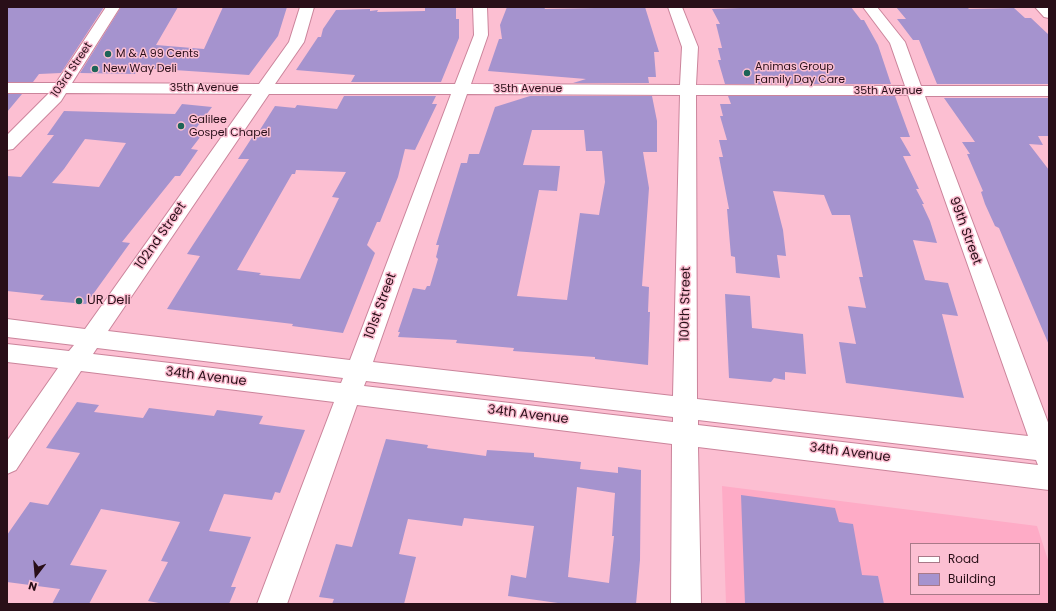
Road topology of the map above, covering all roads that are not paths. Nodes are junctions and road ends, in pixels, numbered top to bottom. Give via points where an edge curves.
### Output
1 (113, 7) edge
2 (306, 7) edge
3 (480, 7) edge
4 (675, 7) edge
5 (870, 7) edge
6 (1042, 7) edge
7 (1049, 14) edge
8 (7, 88) edge
9 (264, 88) junction
10 (60, 89) junction
11 (461, 89) junction
12 (688, 90) junction
13 (915, 91) junction
14 (1049, 91) edge
15 (7, 145) edge
16 (7, 328) edge
17 (91, 337) junction
18 (7, 353) edge
19 (76, 361) junction
20 (353, 382) junction
21 (685, 420) junction
22 (1048, 453) edge
23 (7, 462) edge
24 (1049, 478) edge
25 (272, 604) edge
26 (686, 604) edge

1 - 10 street, 103rd Street
2 - 9 street, 102nd Street via 296,42
3 - 11 street, 101st Street via 481,35
4 - 12 street, 100th Street via 690,47
5 - 13 street, 99th Street via 897,42
6 - 7 street
8 - 10 street, 35th Avenue
9 - 10 street, 35th Avenue
9 - 11 street, 35th Avenue
9 - 17 street, 102nd Street
10 - 15 street, 103rd Street
11 - 12 street, 35th Avenue
11 - 20 street, 101st Street
12 - 13 street, 35th Avenue
12 - 21 street, 100th Street
13 - 14 street, 35th Avenue
13 - 22 street, 99th Street
16 - 17 street, 34th Avenue
17 - 19 street, 102nd Street
17 - 20 street, 34th Avenue
18 - 19 street, 34th Avenue
19 - 20 street, 34th Avenue
19 - 23 street, 102nd Street
20 - 21 street, 34th Avenue
20 - 25 street, 101st Street
21 - 22 street, 34th Avenue
21 - 24 street, 34th Avenue
21 - 26 street, 100th Street

